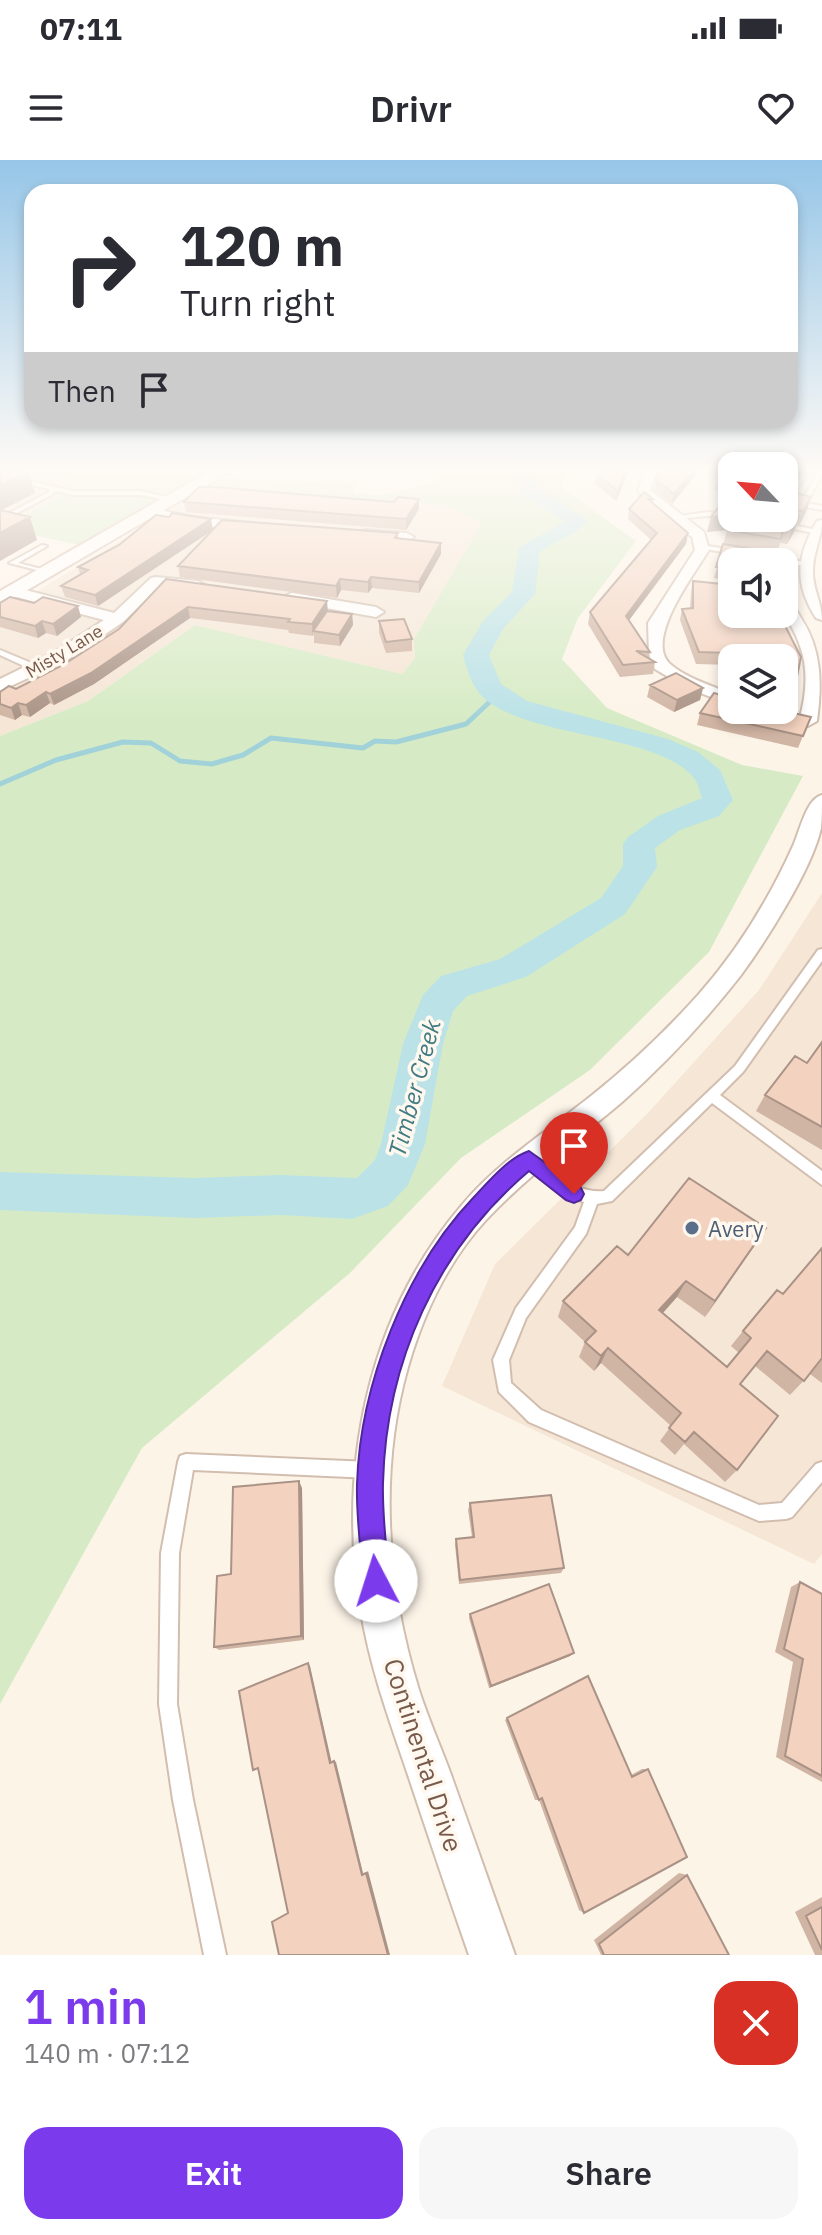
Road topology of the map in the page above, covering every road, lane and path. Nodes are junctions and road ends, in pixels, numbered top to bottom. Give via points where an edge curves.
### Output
1 (27, 555) edge
2 (77, 555) edge
3 (698, 555) edge
4 (808, 555) edge
5 (798, 563) edge
6 (804, 564) junction
7 (47, 572) junction
8 (218, 588) edge
9 (271, 594) edge
10 (7, 596) edge
11 (817, 600) edge
12 (376, 612) dead end
13 (822, 615) edge
14 (117, 619) junction
15 (798, 625) edge
16 (0, 652) edge
17 (38, 669) junction
18 (0, 686) edge
19 (718, 693) edge
20 (808, 721) edge
21 (822, 801) edge
22 (820, 960) edge
23 (712, 1096) junction
24 (529, 1159) junction
25 (822, 1179) edge
26 (591, 1201) junction
27 (371, 1470) junction
28 (822, 1470) edge
29 (215, 1955) edge
30 (492, 1955) edge

1 - 7 lane via 12,563
2 - 7 street
3 - 19 street via 690,581 662,609 656,623 657,655 661,665
4 - 6 street
5 - 6 lane
6 - 11 street
7 - 10 street
8 - 14 street via 156,581
9 - 12 street
10 - 14 street, Misty Lane
11 - 13 street
14 - 17 street, Misty Lane
15 - 20 street via 821,672
16 - 17 lane
17 - 18 street, Misty Lane
21 - 24 street, Continental Drive via 783,893 708,1001 643,1068
22 - 23 lane via 739,1069
23 - 25 lane
23 - 26 lane via 607,1197
24 - 26 lane
24 - 27 street, Continental Drive via 464,1221 419,1292 382,1395
26 - 28 lane via 581,1230 521,1313 501,1360 504,1387 535,1416 759,1513 786,1511
27 - 29 lane via 186,1462 170,1553 168,1704
27 - 30 street, Continental Drive via 376,1581 395,1678

